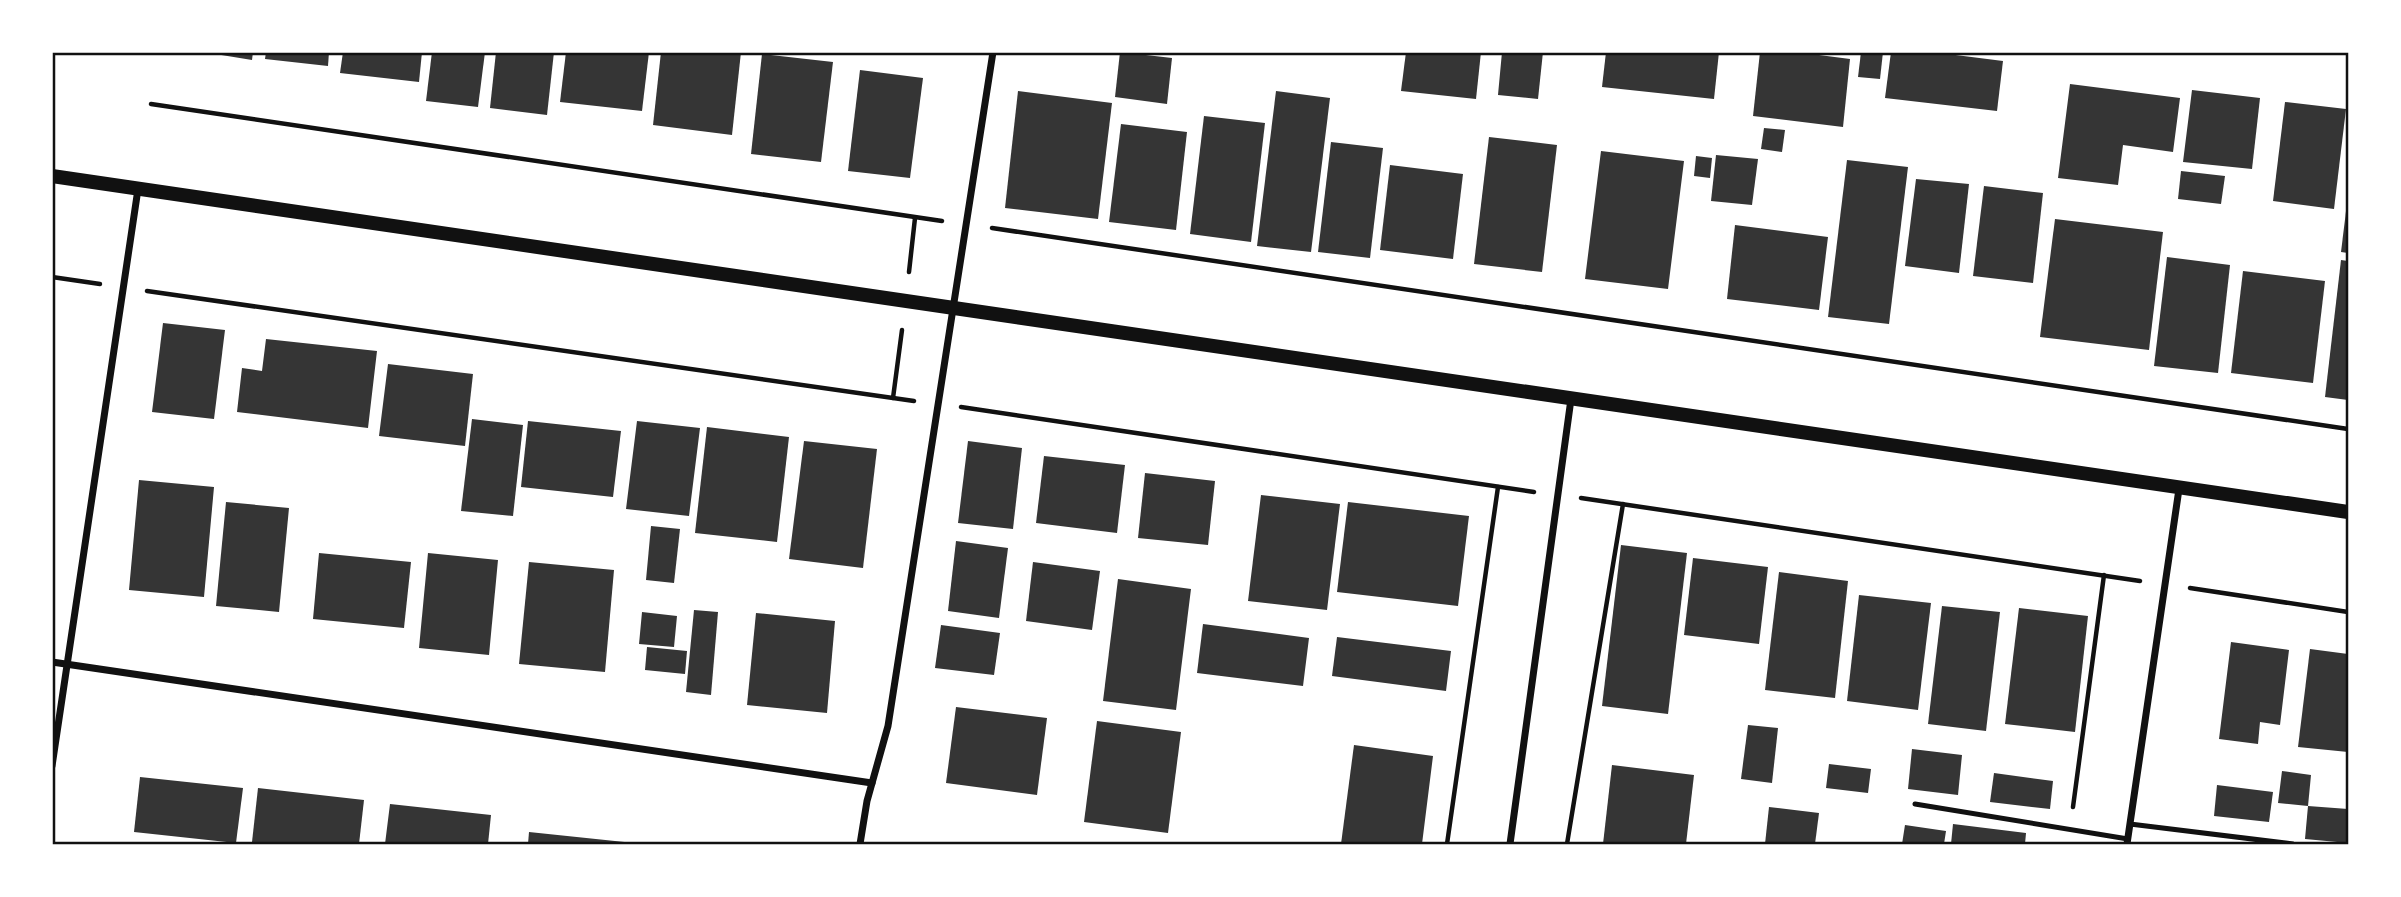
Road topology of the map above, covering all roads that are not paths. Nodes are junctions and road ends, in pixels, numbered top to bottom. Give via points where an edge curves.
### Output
1 (993, 52) edge
2 (52, 176) edge
3 (138, 188) junction
4 (952, 307) junction
5 (1571, 398) junction
6 (2179, 489) junction
7 (2348, 512) edge
8 (52, 662) edge
9 (67, 664) junction
10 (52, 766) edge
11 (872, 783) junction
12 (1915, 804) dead end
13 (2130, 824) junction
14 (2127, 842) edge
15 (860, 845) edge
16 (1510, 845) edge
17 (2293, 845) edge

1 - 4 street
2 - 3 main road
3 - 4 main road
3 - 9 street
4 - 5 main road
4 - 11 street via 888,726
5 - 6 main road
5 - 16 street
6 - 7 main road
6 - 13 street
8 - 9 street
9 - 10 street
9 - 11 street
11 - 15 street
12 - 14 lane
13 - 14 street
13 - 17 lane

